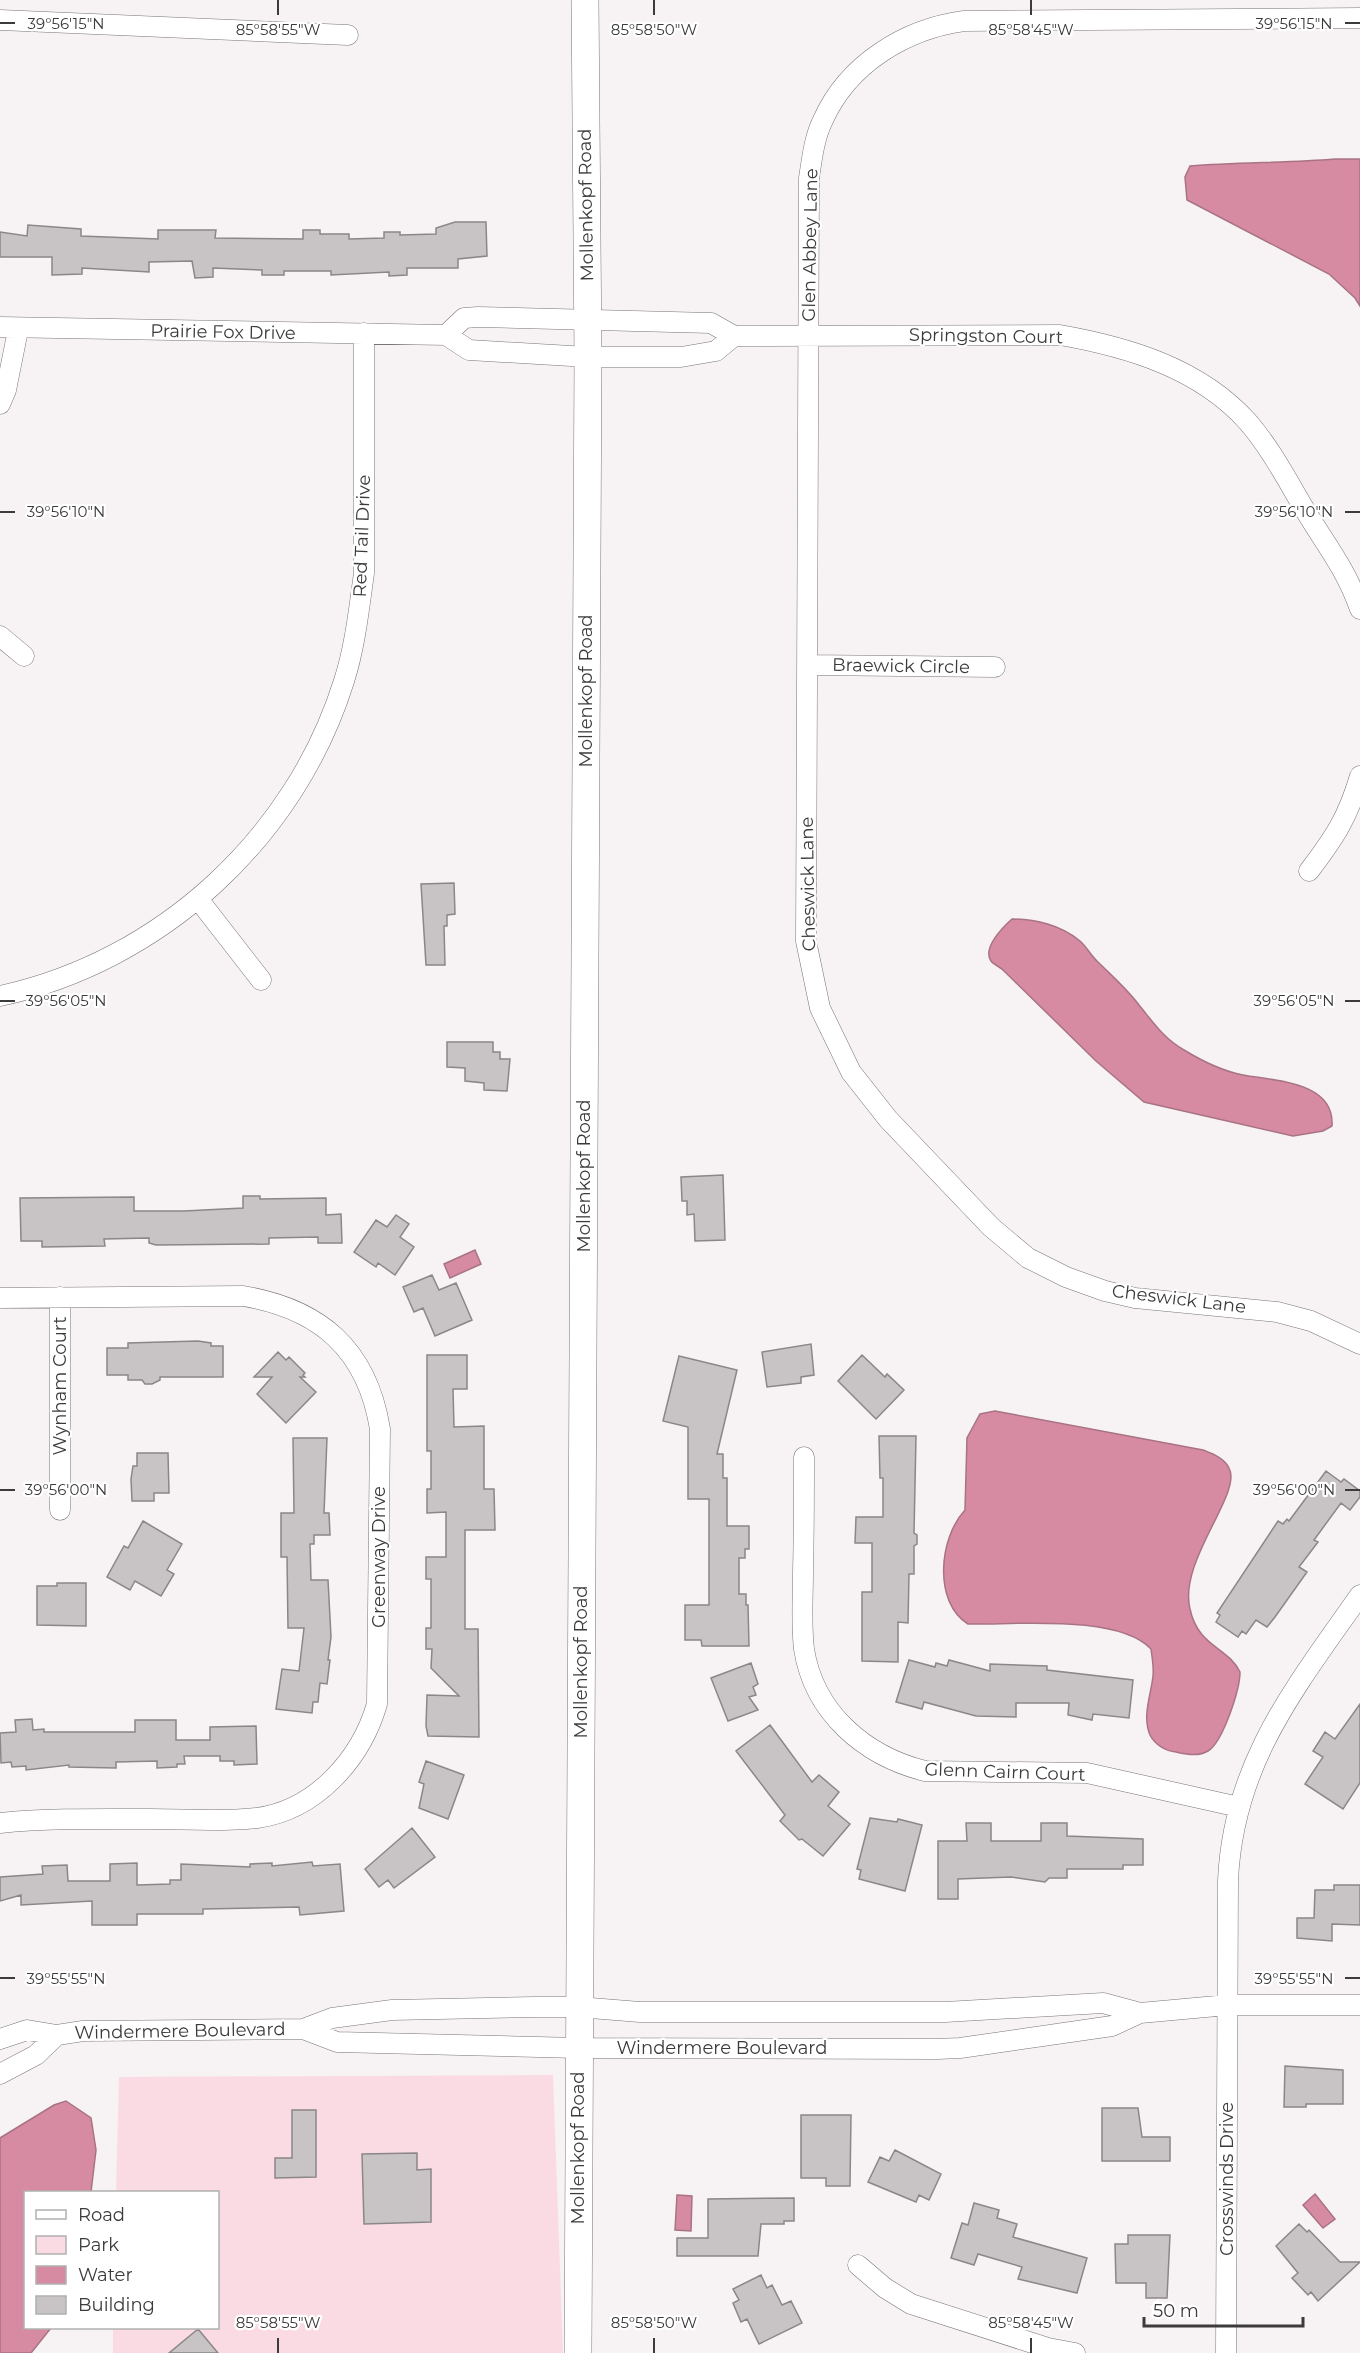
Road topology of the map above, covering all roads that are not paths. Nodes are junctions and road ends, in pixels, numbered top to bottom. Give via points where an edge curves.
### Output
1 (585, 0) edge
2 (1360, 18) edge
3 (0, 20) edge
4 (348, 35) dead end
5 (588, 319) junction
6 (9, 328) edge
7 (364, 333) junction
8 (446, 335) junction
9 (808, 335) junction
10 (734, 336) junction
11 (588, 357) junction
12 (0, 404) edge
13 (1360, 609) edge
14 (0, 636) edge
15 (24, 656) dead end
16 (807, 665) junction
17 (994, 667) dead end
18 (1360, 776) edge
19 (1309, 871) dead end
20 (198, 899) junction
21 (261, 980) dead end
22 (0, 996) edge
23 (60, 1297) junction
24 (0, 1298) edge
25 (1360, 1344) edge
26 (804, 1457) dead end
27 (60, 1510) dead end
28 (1360, 1595) edge
29 (1239, 1807) junction
30 (0, 1823) edge
31 (1228, 2005) junction
32 (1360, 2005) edge
33 (578, 2007) junction
34 (1140, 2013) junction
35 (303, 2029) junction
36 (57, 2035) junction
37 (0, 2038) edge
38 (578, 2048) junction
39 (0, 2074) edge
40 (858, 2265) dead end
41 (578, 2353) edge
42 (1076, 2353) edge
43 (1226, 2353) edge

1 - 5 street, Mollenkopf Road
2 - 9 street, Glen Abbey Lane via 964,21 924,30 885,49 867,62 835,99 822,120 815,143 809,178
3 - 4 street
5 - 8 street via 464,318
5 - 10 street, Springston Court via 711,323
5 - 11 street, Mollenkopf Road
6 - 7 street, Prairie Fox Drive
6 - 12 street via 6,390
7 - 8 street, Prairie Fox Drive
7 - 20 street, Red Tail Drive via 364,573 344,681 302,777 290,795 241,858
8 - 11 street, Prairie Fox Drive via 469,350
9 - 10 street, Springston Court
9 - 13 street, Springston Court via 1060,334 1112,344 1156,360 1193,379 1247,421 1344,568
9 - 16 street, Cheswick Lane
10 - 11 street via 716,351 681,357
11 - 33 street, Mollenkopf Road
14 - 15 street
16 - 17 street, Braewick Circle
16 - 25 street, Cheswick Lane via 806,940 811,969 819,1008 835,1042 851,1072 888,1119 991,1227 1028,1258 1066,1277 1135,1298 1276,1312 1311,1321
18 - 19 street via 1351,806 1335,837
20 - 21 street
20 - 22 street, Red Tail Drive via 157,931 115,956
23 - 24 street, Greenway Drive
23 - 27 street, Wynham Court
23 - 30 street, Greenway Drive via 243,1296 273,1301 311,1317 347,1349 371,1388 380,1429 377,1704 371,1726 340,1772 321,1791 278,1812 222,1819 43,1819
26 - 29 street, Glenn Cairn Court via 804,1647 821,1697 847,1732 900,1765 925,1771 1087,1773
28 - 29 street via 1278,1714 1262,1744
29 - 31 street via 1229,1852
31 - 32 street, Windermere Boulevard
31 - 34 street, Windermere Boulevard
31 - 43 street, Crosswinds Drive
33 - 34 street, Windermere Boulevard via 640,2012 945,2012 1103,2003
33 - 35 street, Windermere Boulevard via 392,2010 332,2018
33 - 38 street, Mollenkopf Road
34 - 38 street, Windermere Boulevard via 1112,2026 960,2048
35 - 36 street, Windermere Boulevard via 84,2031
35 - 38 street, Windermere Boulevard via 337,2042
36 - 37 street, Windermere Boulevard via 27,2030
36 - 39 street, Windermere Boulevard via 36,2055
38 - 41 street, Mollenkopf Road
40 - 42 street via 911,2304 1048,2348

